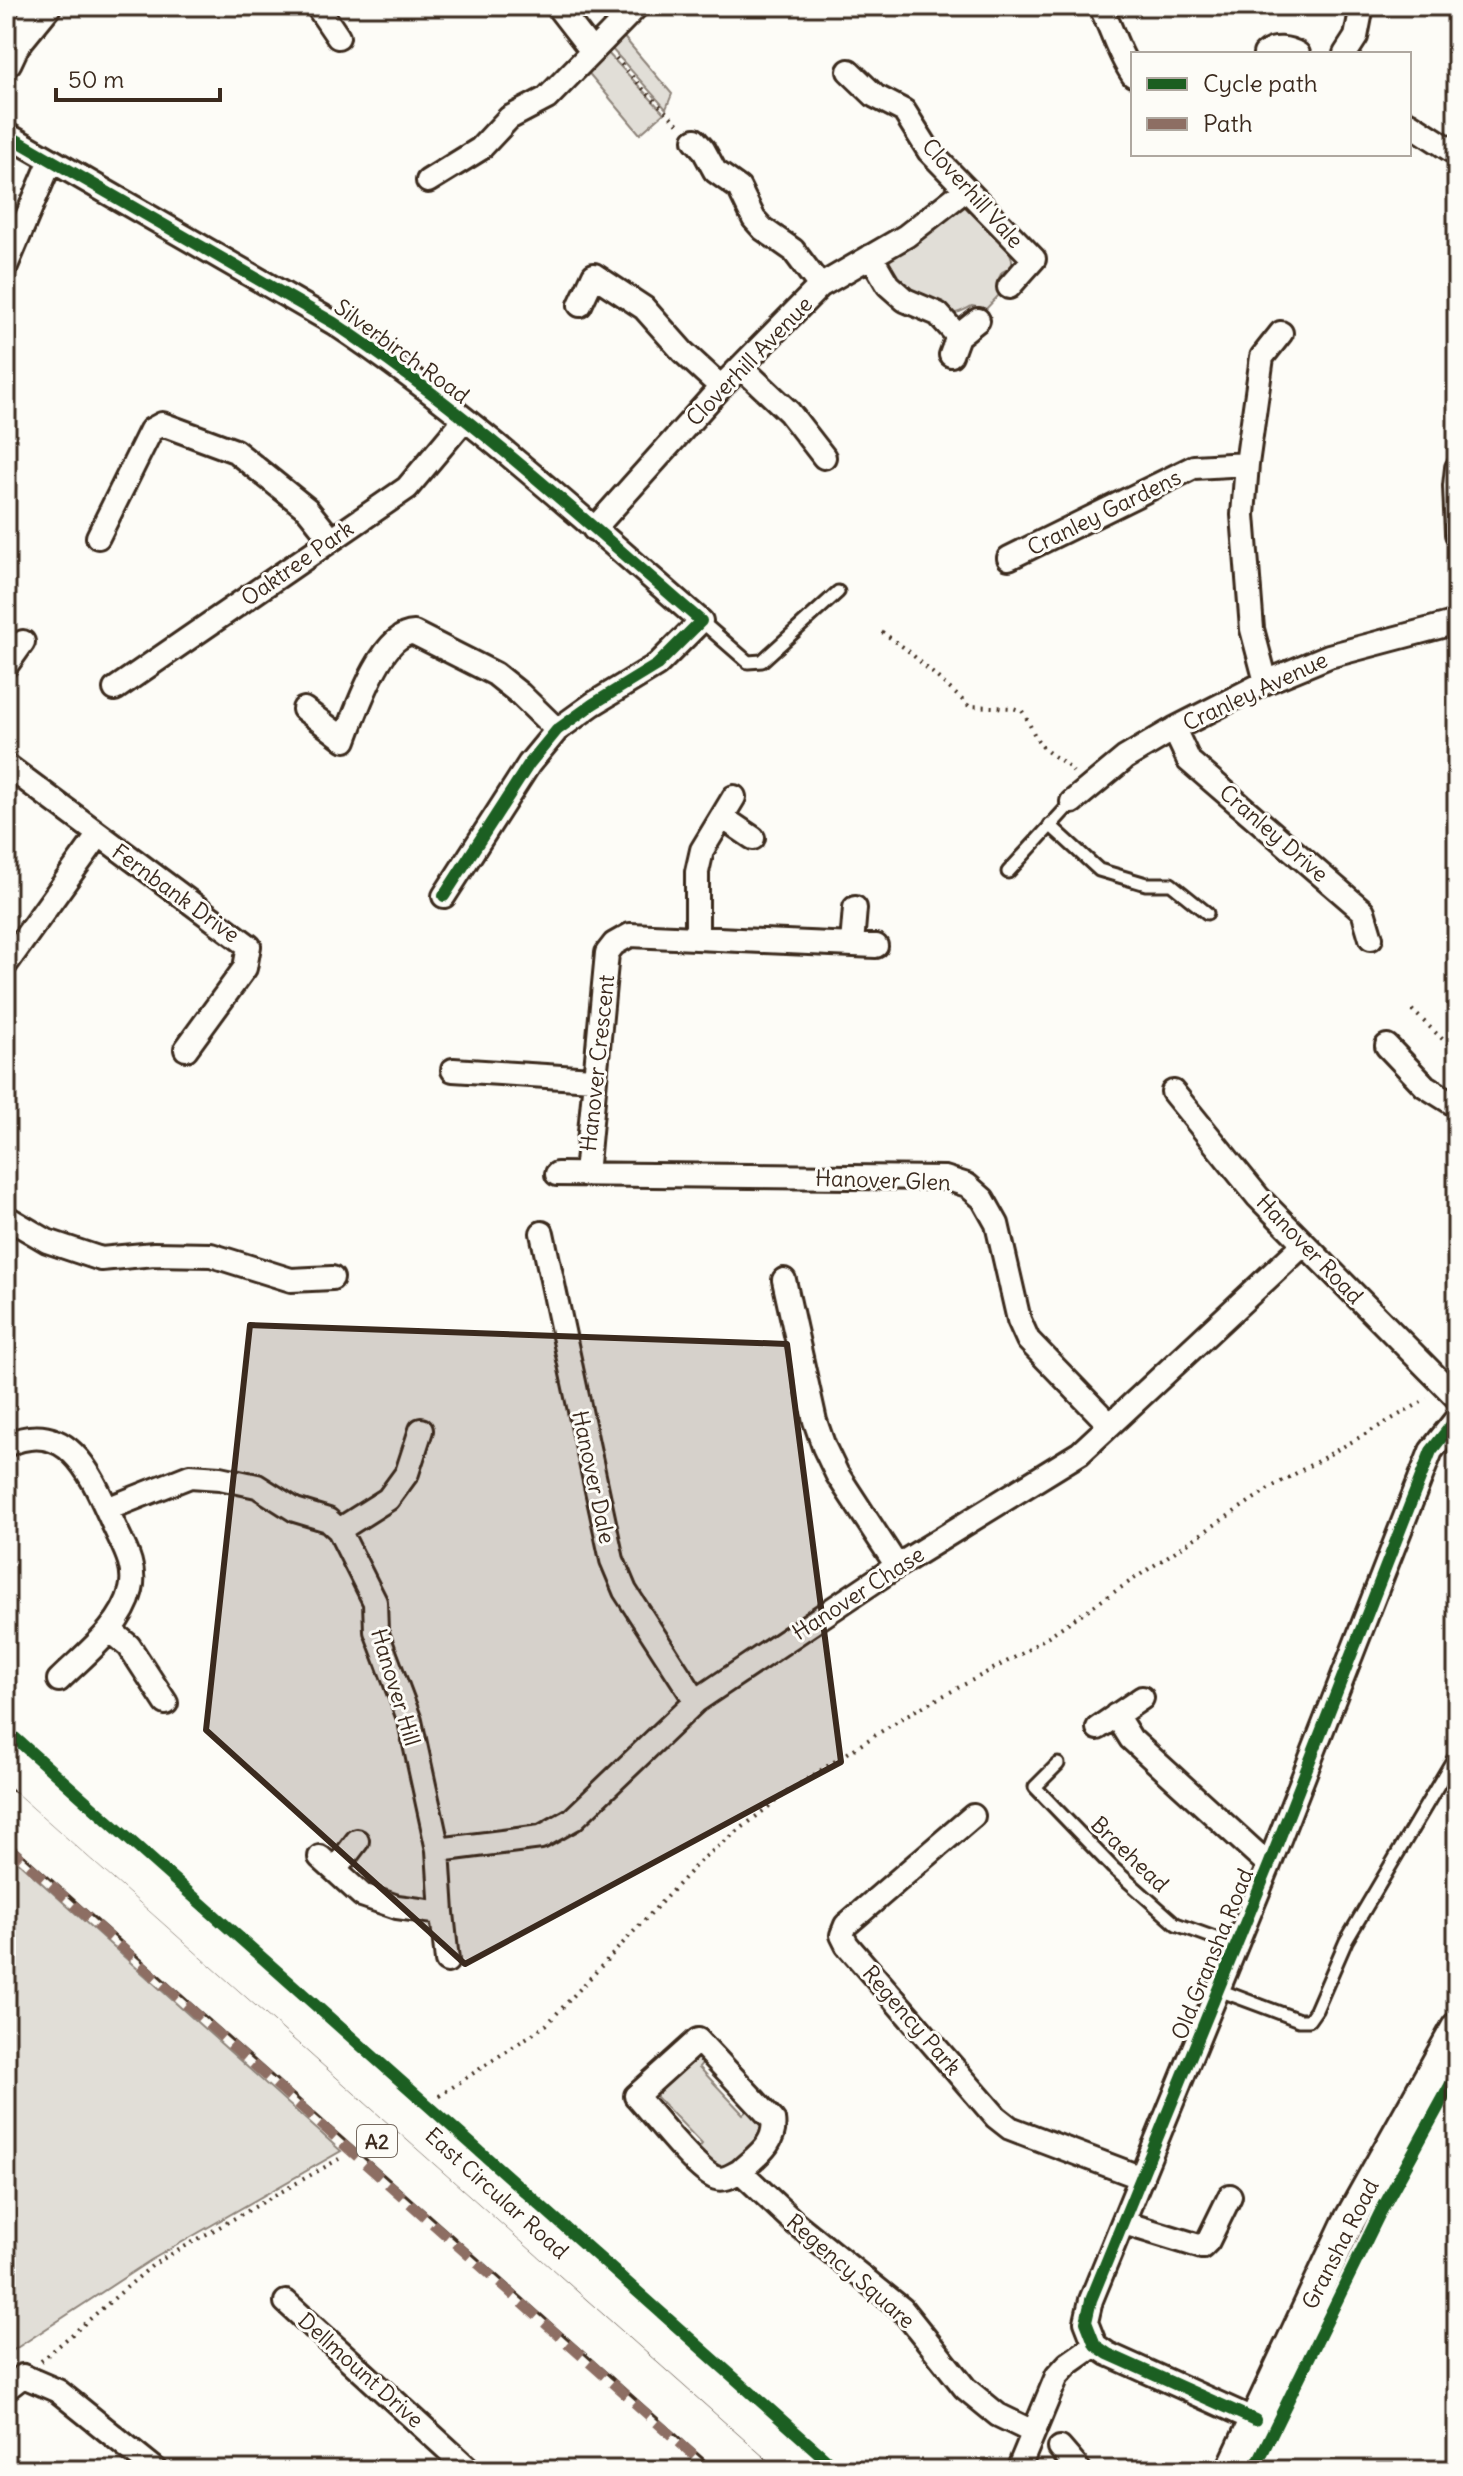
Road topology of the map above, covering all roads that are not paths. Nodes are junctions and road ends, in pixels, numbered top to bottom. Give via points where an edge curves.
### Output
1 (45, 6) edge
2 (317, 6) edge
3 (557, 6) edge
4 (637, 6) edge
5 (1100, 6) edge
6 (1362, 6) edge
7 (338, 37) dead end
8 (597, 46) junction
9 (1266, 52) edge
10 (1295, 52) edge
11 (1346, 52) edge
12 (6, 61) edge
13 (849, 71) dead end
14 (1131, 72) edge
15 (1411, 124) edge
16 (6, 134) edge
17 (695, 140) road end
18 (1457, 154) edge
19 (51, 160) junction
20 (428, 181) dead end
21 (965, 190) junction
22 (871, 256) junction
23 (6, 266) edge
24 (820, 286) junction
25 (1009, 287) dead end
26 (580, 305) dead end
27 (978, 320) dead end
28 (1281, 333) dead end
29 (741, 367) junction
30 (721, 387) junction
31 (464, 420) junction
32 (824, 457) dead end
33 (1247, 464) junction
34 (1456, 480) edge
35 (594, 529) junction
36 (1457, 534) edge
37 (98, 537) dead end
38 (331, 539) junction
39 (1009, 558) dead end
40 (838, 592) dead end
41 (701, 621) junction
42 (1457, 622) edge
43 (23, 642) dead end
44 (6, 666) edge
45 (1266, 682) junction
46 (115, 689) dead end
47 (304, 709) dead end
48 (1174, 729) junction
49 (557, 730) junction
50 (6, 765) edge
51 (1079, 796) joint
52 (1050, 825) junction
53 (98, 836) junction
54 (753, 838) dead end
55 (1008, 872) dead end
56 (444, 896) dead end
57 (855, 908) dead end
58 (1207, 913) dead end
59 (697, 938) junction
60 (1371, 938) dead end
61 (852, 944) junction
62 (876, 946) dead end
63 (6, 964) edge
64 (1387, 1046) dead end
65 (186, 1049) dead end
66 (453, 1070) dead end
67 (593, 1079) junction
68 (1173, 1092) dead end
69 (1457, 1106) edge
70 (557, 1174) dead end
71 (586, 1174) junction
72 (6, 1217) edge
73 (542, 1233) dead end
74 (1304, 1244) junction
75 (332, 1278) dead end
76 (784, 1280) dead end
77 (1452, 1393) edge
78 (1457, 1418) edge
79 (1110, 1425) junction
80 (421, 1430) dead end
81 (6, 1445) edge
82 (107, 1509) junction
83 (339, 1530) junction
84 (897, 1566) junction
85 (110, 1630) junction
86 (59, 1680) dead end
87 (1142, 1698) dead end
88 (696, 1701) junction
89 (166, 1703) dead end
90 (1457, 1753) edge
91 (6, 1757) edge
92 (1058, 1764) dead end
93 (6, 1811) edge
94 (973, 1816) dead end
95 (357, 1841) dead end
96 (438, 1850) junction
97 (1269, 1865) junction
98 (442, 1913) junction
99 (1237, 1946) junction
100 (447, 1961) dead end
101 (1219, 1990) junction
102 (1457, 2028) edge
103 (740, 2171) junction
104 (1142, 2178) junction
105 (1230, 2196) dead end
106 (1124, 2223) junction
107 (286, 2302) dead end
108 (1095, 2345) junction
109 (14, 2382) edge
110 (1255, 2420) junction
111 (1033, 2432) junction
112 (1060, 2448) dead end
113 (1232, 2469) edge
114 (156, 2470) edge
115 (470, 2470) edge
116 (748, 2470) edge
117 (809, 2470) edge
118 (1018, 2470) edge
119 (1079, 2470) edge

1 - 12 street
2 - 7 street
3 - 8 street
4 - 8 street
5 - 14 street
6 - 11 street via 1356,37
8 - 20 street via 547,98 509,118 480,149
9 - 10 street
13 - 21 street, Cloverhill Vale via 875,96 904,111 929,151
15 - 18 street
16 - 19 street, Silverbirch Road
17 - 24 street via 715,171 739,188 754,219 793,250
19 - 23 street
19 - 31 street, Silverbirch Road via 334,323
21 - 22 street, Cloverhill Avenue
21 - 25 street, Cloverhill Vale via 1034,259
22 - 24 street, Cloverhill Avenue
22 - 27 street via 888,285 905,300 938,314 955,346
24 - 29 street, Cloverhill Avenue
26 - 30 street via 594,275 644,308
28 - 33 street via 1262,357
29 - 30 street, Cloverhill Avenue
29 - 32 street via 789,412
30 - 35 street, Cloverhill Avenue
31 - 35 street, Silverbirch Road
31 - 38 street, Oaktree Park via 407,488
33 - 39 street, Cranley Gardens via 1194,467
33 - 45 street via 1243,515 1252,629
34 - 36 street
35 - 41 street, Silverbirch Road
37 - 38 street via 151,430 162,424 235,451 307,509
38 - 46 street, Oaktree Park
40 - 41 lane via 762,661 748,662
41 - 49 street via 657,665
42 - 45 street, Cranley Avenue via 1329,656
43 - 44 street
45 - 48 street, Cranley Avenue
47 - 49 street via 345,740 368,682 396,640 414,633 495,674
48 - 51 street, Cranley Avenue via 1125,758
48 - 60 street, Cranley Drive via 1189,761 1363,911
49 - 56 street via 529,764
50 - 53 street, Fernbank Drive
51 - 52 lane
52 - 55 lane
52 - 58 lane via 1099,870 1146,884 1171,884
53 - 63 street
53 - 65 street, Fernbank Drive via 249,946 245,968
54 - 59 street via 728,807 702,850
57 - 61 street
59 - 61 street, Hanover Crescent
59 - 67 street, Hanover Crescent via 630,935 607,953
61 - 62 street, Hanover Crescent
64 - 69 street via 1425,1086
66 - 67 street
67 - 71 street, Hanover Crescent
68 - 74 street, Hanover Road via 1258,1197
70 - 71 street, Hanover Glen
71 - 79 street, Hanover Glen via 945,1178 967,1185 983,1199 997,1224 1028,1340
72 - 75 street via 47,1241 101,1259 211,1255 291,1280
73 - 88 street, Hanover Dale via 612,1560 625,1591
74 - 77 street, Hanover Road
74 - 79 street, Hanover Chase
76 - 84 street via 824,1447
78 - 97 street, Old Gransha Road via 1431,1451
79 - 84 street, Hanover Chase via 1080,1453
80 - 83 street via 407,1473 388,1499
81 - 82 street via 26,1436 68,1447 91,1475
82 - 83 street via 190,1476 220,1478 257,1486
82 - 85 street via 133,1570 126,1606
83 - 96 street, Hanover Hill via 375,1602 376,1631 410,1721
84 - 88 street, Hanover Chase
85 - 86 street
85 - 89 street via 129,1646
87 - 97 street via 1107,1722
88 - 96 street, Hanover Chase via 573,1819 541,1837
90 - 101 lane via 1346,1941 1309,2020
91 - 117 highway, East Circular Road / A2
92 - 99 lane, Braehead via 1035,1787 1113,1868 1176,1924
93 - 116 highway, East Circular Road / A2
94 - 104 street, Regency Park via 846,1925 842,1935 996,2117 1010,2128
95 - 98 street via 328,1864 362,1895 397,1907
96 - 98 street
97 - 99 street, Old Gransha Road
98 - 100 street
99 - 101 street, Old Gransha Road
101 - 104 street, Old Gransha Road
102 - 110 street, Gransha Road via 1348,2223
103 - 103 street via 715,2178 636,2096 698,2040 773,2120 768,2145
103 - 111 street, Regency Square via 902,2309 965,2388 998,2415
104 - 106 street, Old Gransha Road
105 - 106 street via 1202,2247
106 - 108 street, Old Gransha Road via 1091,2300 1086,2322
107 - 115 street, Dellmount Drive
108 - 110 street
108 - 111 street via 1057,2376
109 - 114 street via 58,2391
110 - 113 street, Gransha Road
111 - 118 street
112 - 119 street

